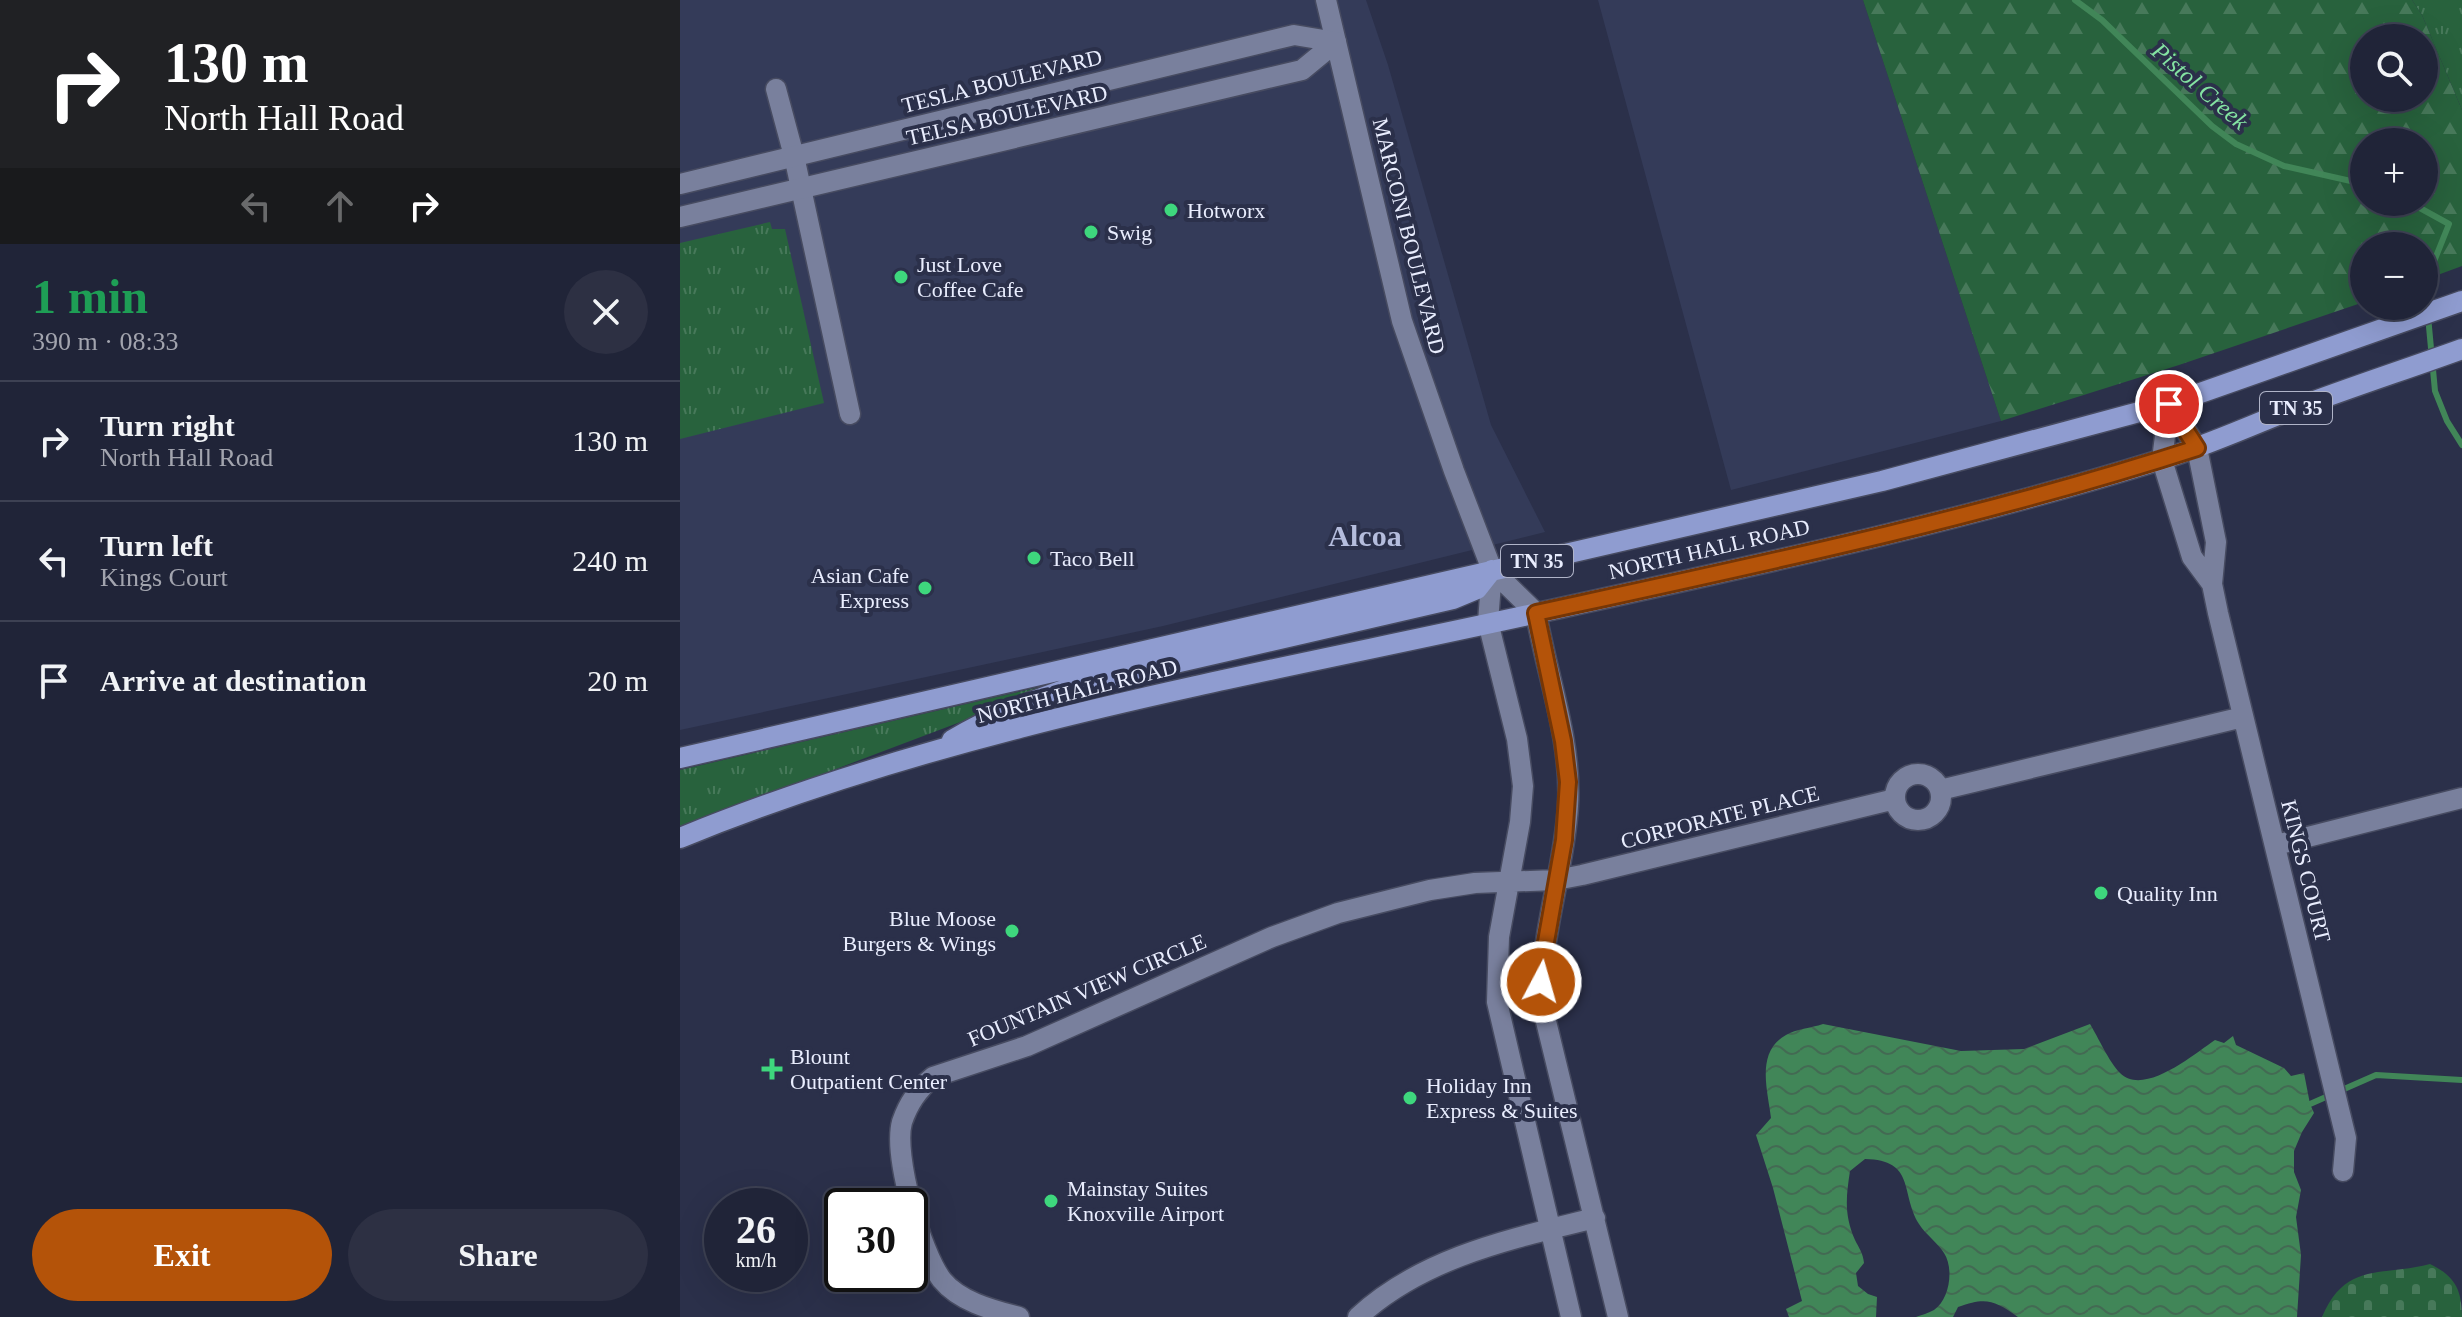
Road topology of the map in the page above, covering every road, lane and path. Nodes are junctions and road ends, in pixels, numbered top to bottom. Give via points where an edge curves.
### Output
1 (1326, 0) edge
2 (1336, 42) junction
3 (776, 89) dead end
4 (794, 156) junction
5 (680, 184) edge
6 (801, 188) junction
7 (680, 217) edge
8 (2462, 301) edge
9 (2462, 349) edge
10 (2169, 404) junction
11 (850, 414) dead end
12 (2197, 448) junction
13 (2162, 460) junction
14 (1492, 570) junction
15 (2212, 584) junction
16 (1536, 613) junction
17 (1488, 622) junction
18 (2243, 717) junction
19 (935, 750) junction
20 (680, 758) edge
21 (1940, 790) junction
22 (2462, 798) edge
23 (1895, 799) junction
24 (680, 838) edge
25 (2276, 845) junction
26 (1556, 880) junction
27 (1510, 881) junction
28 (2343, 1171) dead end
29 (1595, 1218) junction
30 (1551, 1229) junction
31 (1019, 1317) edge
32 (1358, 1317) edge
33 (1571, 1317) edge
34 (1618, 1317) edge

1 - 2 street, MARCONI BOULEVARD
2 - 4 street, TESLA BOULEVARD via 1294,35
2 - 6 street, TELSA BOULEVARD via 1302,70
2 - 14 street, MARCONI BOULEVARD via 1402,321
3 - 4 street
4 - 5 street, TESLA BOULEVARD
4 - 6 street
6 - 7 street, TELSA BOULEVARD
6 - 11 street
8 - 10 main road, NORTH HALL ROAD / TN 35
9 - 12 main road, NORTH HALL ROAD / TN 35
10 - 12 street, KINGS COURT
10 - 13 street, KINGS COURT
10 - 14 main road, NORTH HALL ROAD / TN 35 via 1882,481
12 - 13 main road, NORTH HALL ROAD / TN 35
12 - 15 street, KINGS COURT via 2216,542
13 - 15 street, KINGS COURT via 2192,557
13 - 16 main road, NORTH HALL ROAD / TN 35 via 1874,536
14 - 16 street, MARCONI BOULEVARD
14 - 17 street, MARCONI BOULEVARD
14 - 19 main road via 1477,589 1453,599 1075,686 1006,710
14 - 20 main road, NORTH HALL ROAD / TN 35
15 - 18 street, KINGS COURT
16 - 17 main road, NORTH HALL ROAD / TN 35
16 - 26 street via 1568,782
17 - 19 main road, NORTH HALL ROAD / TN 35
17 - 27 street, MARCONI BOULEVARD via 1523,786
18 - 21 street
18 - 25 street, KINGS COURT
19 - 24 main road, NORTH HALL ROAD / TN 35
21 - 23 street, CORPORATE PLACE via 1926,775 1911,775 1899,784
21 - 23 street via 1936,811 1924,819 1902,813
22 - 25 street
23 - 26 street, CORPORATE PLACE
25 - 28 street, KINGS COURT via 2346,1138
26 - 27 street, FOUNTAIN VIEW CIRCLE
26 - 29 street via 1542,1005
27 - 30 street, MARCONI BOULEVARD via 1499,937 1497,1002
27 - 31 street, FOUNTAIN VIEW CIRCLE via 1430,890 1338,913 1027,1046 933,1077 921,1087 910,1103 900,1138 921,1238 944,1282 962,1297
29 - 30 street
29 - 34 street
30 - 32 street via 1435,1266 1377,1299
30 - 33 street, MARCONI BOULEVARD

